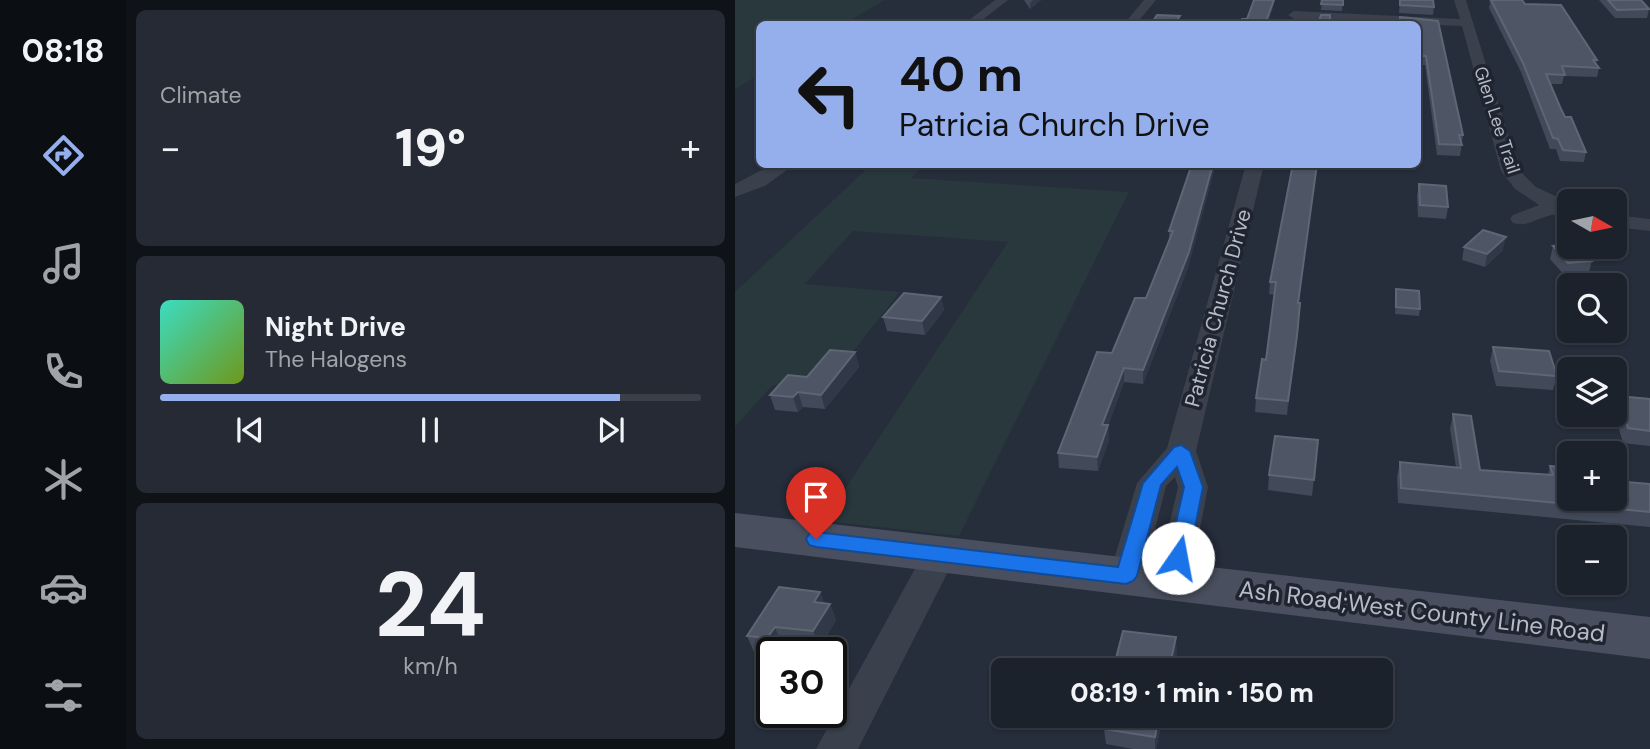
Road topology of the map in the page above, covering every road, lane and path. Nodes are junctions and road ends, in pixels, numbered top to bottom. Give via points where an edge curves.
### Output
1 (1002, 0) edge
2 (1150, 0) edge
3 (1298, 0) edge
4 (1460, 0) edge
5 (1293, 20) edge
6 (974, 21) edge
7 (1132, 21) edge
8 (1351, 21) edge
9 (1421, 22) edge
10 (1466, 23) junction
11 (780, 168) edge
12 (1254, 168) edge
13 (735, 191) edge
14 (1557, 204) edge
15 (1557, 208) edge
16 (1520, 219) dead end
17 (1627, 222) edge
18 (1650, 225) edge
19 (1181, 451) junction
20 (735, 530) edge
21 (940, 554) junction
22 (1126, 576) junction
23 (1173, 581) junction
24 (1650, 638) edge
25 (837, 749) edge

1 - 6 street
2 - 7 street
3 - 5 street
4 - 10 street, Glen Lee Trail
5 - 8 street
9 - 10 street
10 - 14 street, Glen Lee Trail via 1510,172 1525,188
11 - 13 street
12 - 19 street, Patricia Church Drive
15 - 16 street
17 - 18 street
19 - 22 street, Patricia Church Drive via 1152,483
19 - 23 street via 1193,487
20 - 21 main road, Ash Road;West County Line Road
21 - 22 main road, Ash Road;West County Line Road
21 - 25 street
22 - 23 main road, Ash Road;West County Line Road
23 - 24 main road, Ash Road;West County Line Road

